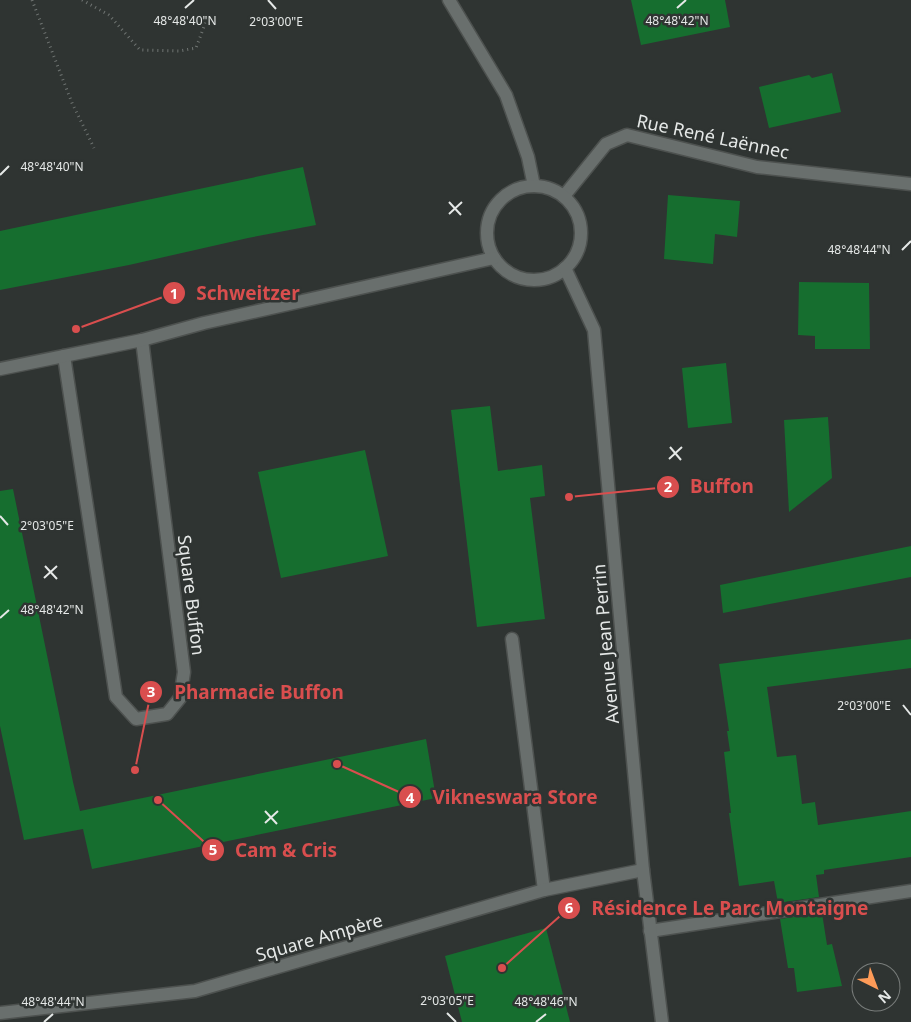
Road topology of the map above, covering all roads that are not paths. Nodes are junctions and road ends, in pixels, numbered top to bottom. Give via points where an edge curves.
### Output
1 (449, 0) edge
2 (911, 184) edge
3 (534, 186) junction
4 (564, 196) junction
5 (494, 258) junction
6 (565, 268) junction
7 (142, 340) junction
8 (64, 356) junction
9 (0, 369) edge
10 (512, 638) dead end
11 (643, 870) junction
12 (544, 890) junction
13 (911, 891) edge
14 (650, 931) junction
15 (0, 1013) edge
16 (662, 1022) edge

1 - 3 street via 506,95 528,157
2 - 4 street, Rue René Laënnec via 757,167 627,135 606,144
3 - 4 street via 550,188
3 - 5 street via 507,194 490,216 488,245
4 - 6 street via 579,218 582,232 574,258
5 - 6 street via 502,268 527,280 554,276
5 - 7 street
6 - 11 street, Avenue Jean Perrin via 594,330
7 - 8 street
7 - 8 street, Square Buffon via 184,672 180,698 167,714 136,720 116,697
8 - 9 street
10 - 12 street
11 - 12 street, Square Ampère
11 - 14 street, Avenue Jean Perrin
12 - 15 street, Square Ampère via 196,991
13 - 14 street
14 - 16 street, Avenue Jean Perrin

